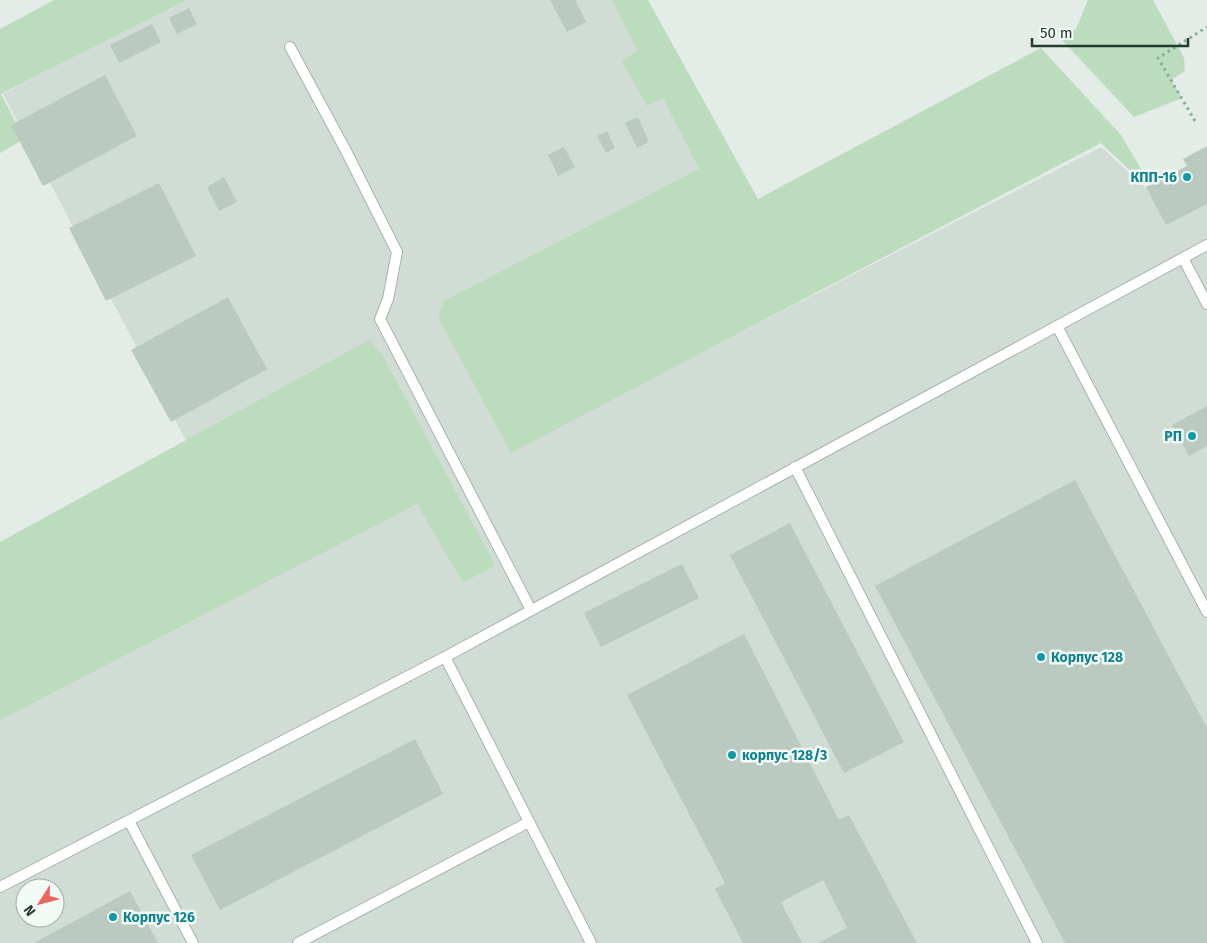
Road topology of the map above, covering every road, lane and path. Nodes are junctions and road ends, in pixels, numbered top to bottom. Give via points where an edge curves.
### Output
1 (1207, 27) edge
2 (290, 47) dead end
3 (1195, 121) dead end
4 (1207, 245) edge
5 (1183, 258) junction
6 (1207, 304) edge
7 (1057, 326) junction
8 (795, 467) junction
9 (531, 610) junction
10 (1207, 612) edge
11 (444, 657) junction
12 (128, 821) junction
13 (529, 822) junction
14 (0, 887) edge
15 (193, 943) edge
16 (298, 943) edge
17 (591, 943) edge
18 (1037, 943) edge

1 - 3 path via 1158,58
2 - 9 lane via 397,252 388,299 380,319
4 - 5 lane
5 - 6 lane
5 - 7 lane
7 - 8 lane
7 - 10 lane
8 - 9 lane
8 - 18 lane
9 - 11 lane
11 - 12 lane
11 - 13 lane
12 - 14 lane
12 - 15 lane
13 - 16 lane
13 - 17 lane

